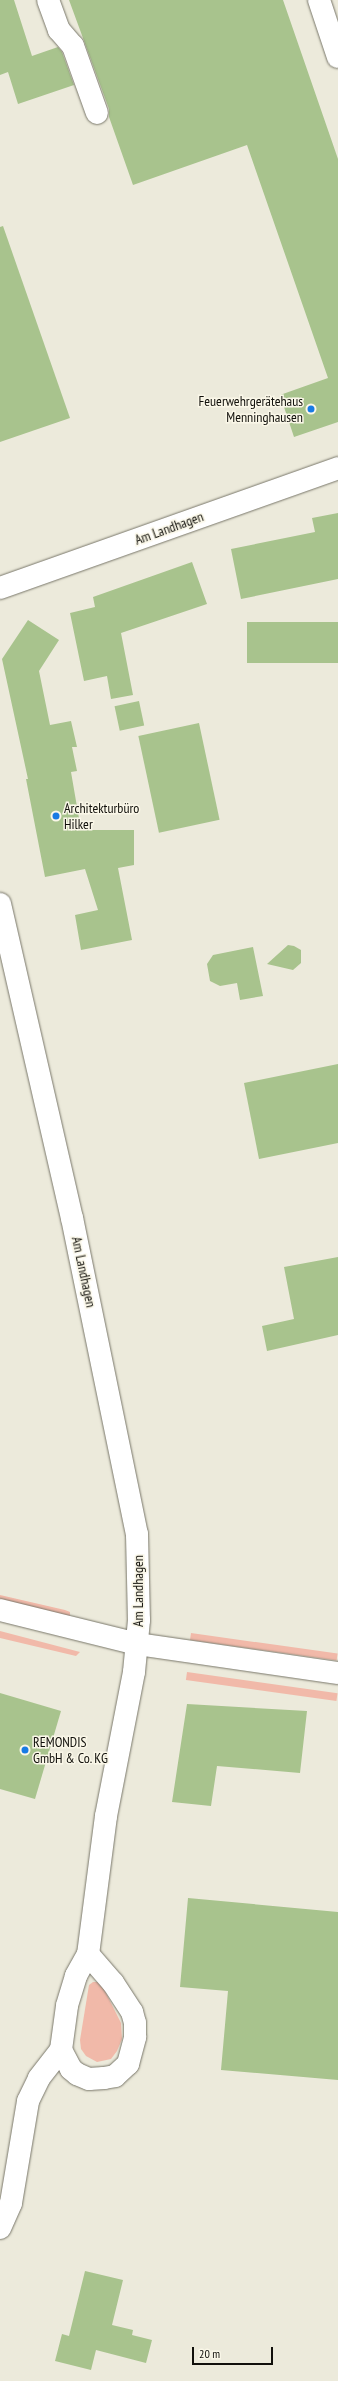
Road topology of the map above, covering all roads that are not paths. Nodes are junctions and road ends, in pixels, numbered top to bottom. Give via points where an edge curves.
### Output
1 (48, 0) edge
2 (319, 0) edge
3 (338, 57) edge
4 (97, 113) dead end
5 (338, 468) edge
6 (0, 588) edge
7 (0, 904) edge
8 (0, 1610) edge
9 (137, 1644) junction
10 (338, 1673) edge
11 (88, 1954) junction
12 (61, 2050) junction
13 (0, 2228) edge

1 - 4 street via 59,30 73,46
2 - 3 street
5 - 6 street, Am Landhagen
7 - 9 street, Am Landhagen via 123,1455 137,1534
8 - 9 street, Am Landhagen
9 - 10 street, Am Landhagen
9 - 11 street, Am Landhagen via 134,1672 106,1816
11 - 12 street, Am Landhagen via 76,1976
11 - 12 street via 113,1983 132,2012 135,2037 133,2051 128,2064 115,2076 89,2079 71,2069
12 - 13 street via 39,2078 28,2101 11,2203

